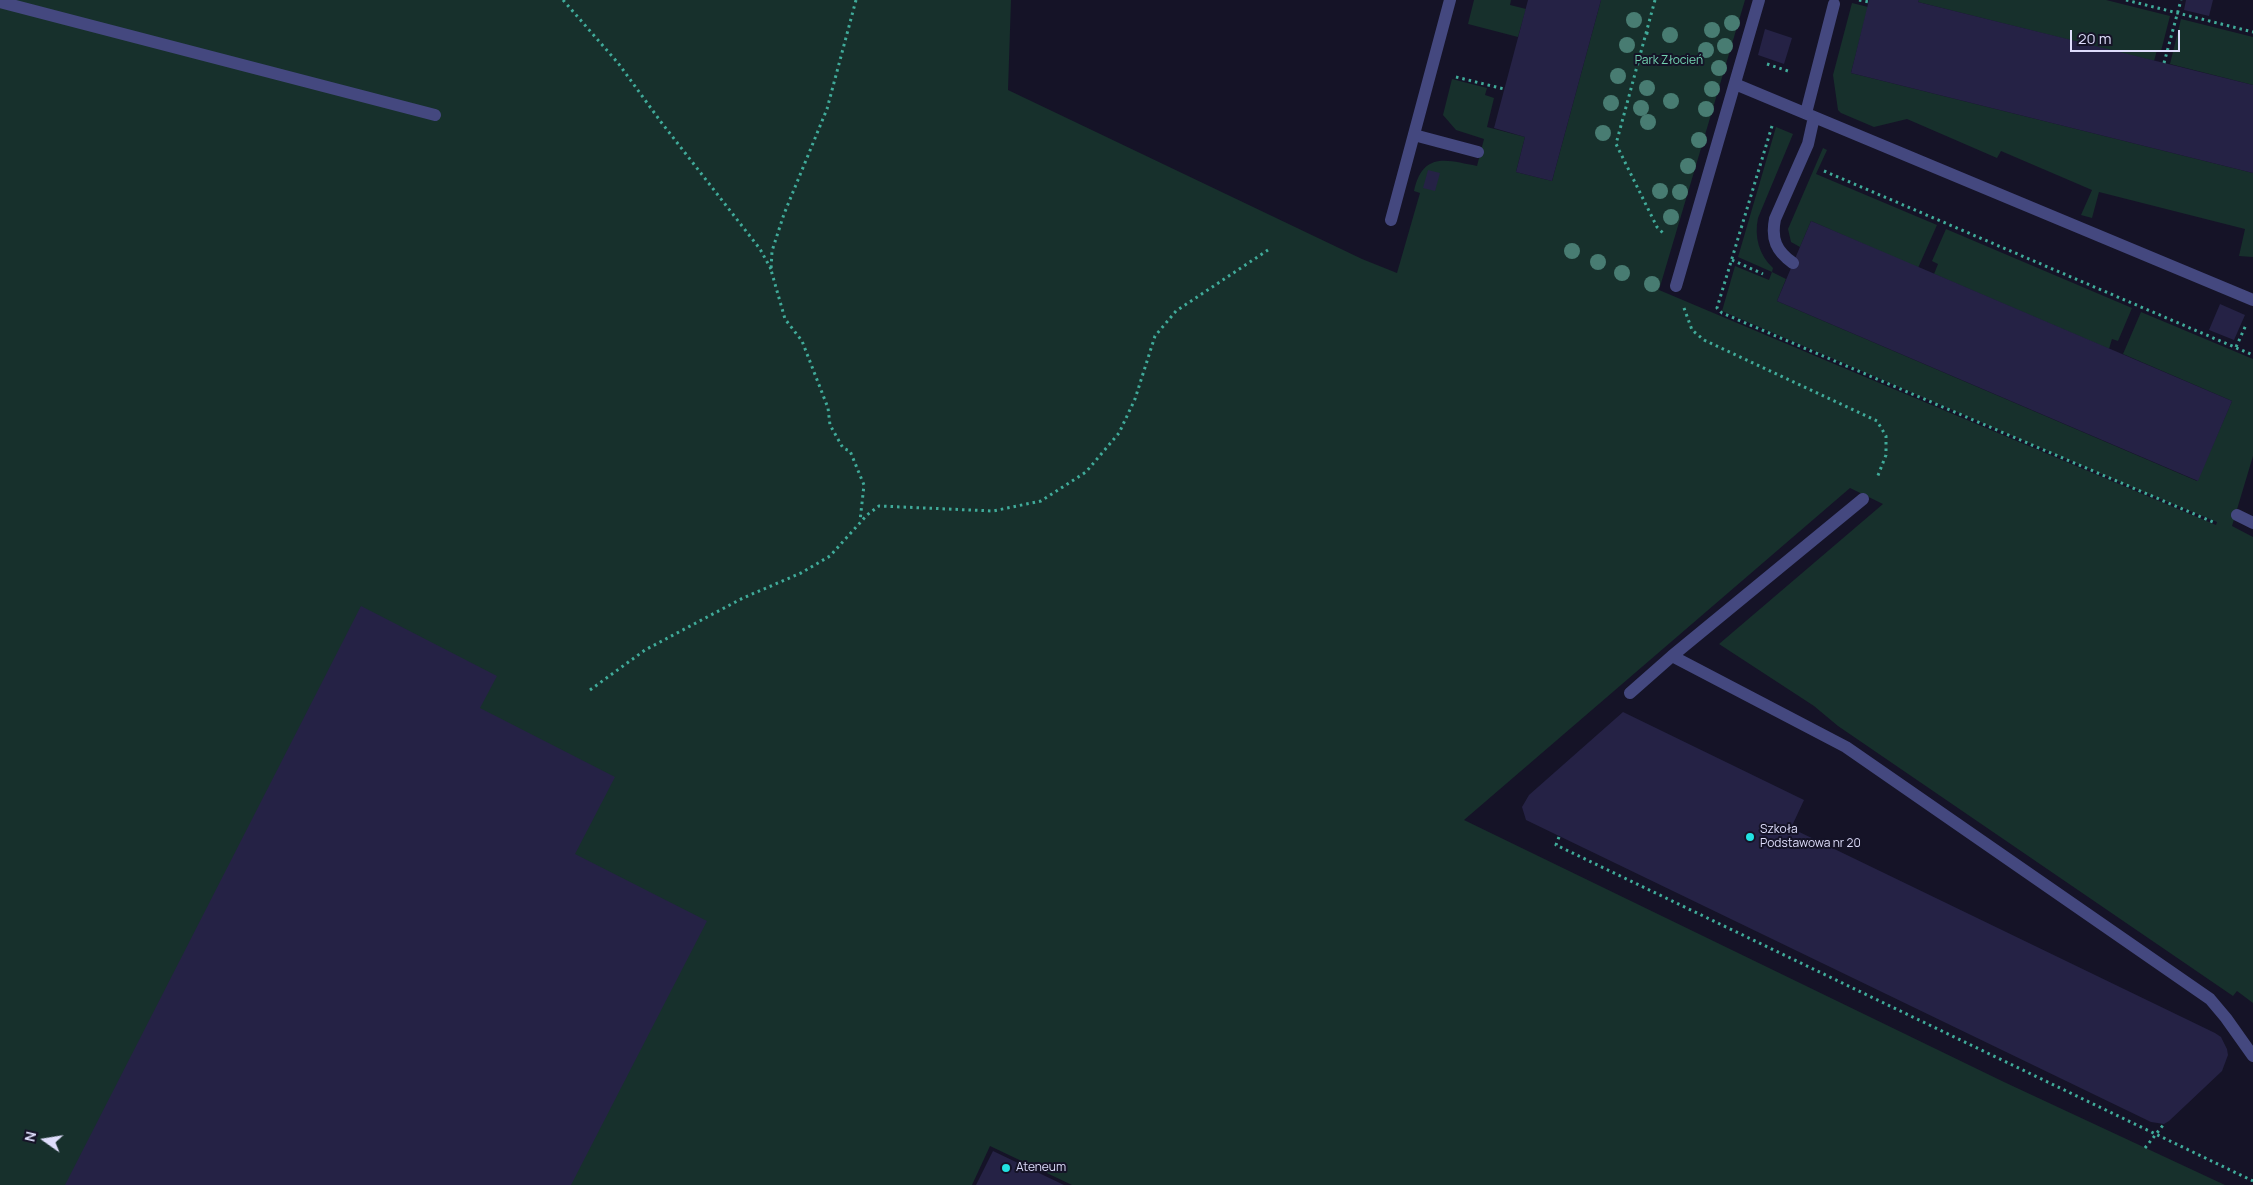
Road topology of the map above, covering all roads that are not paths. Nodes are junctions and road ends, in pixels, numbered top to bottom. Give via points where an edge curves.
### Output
1 (1450, 0) edge
2 (1759, 0) edge
3 (0, 2) edge
4 (1834, 4) dead end
5 (1735, 84) junction
6 (435, 115) dead end
7 (1810, 115) junction
8 (1414, 135) junction
9 (1478, 152) dead end
10 (1391, 220) dead end
11 (1793, 263) dead end
12 (1676, 286) road end
13 (2253, 300) edge
14 (1864, 499) road end
15 (2237, 515) dead end
16 (2253, 523) edge
17 (1672, 656) junction
18 (1630, 693) dead end
19 (2253, 1056) edge

1 - 8 lane
2 - 5 lane
3 - 6 lane
4 - 7 lane
5 - 7 lane
5 - 12 lane
7 - 11 lane via 1808,144 1772,232 1782,256
7 - 13 lane
8 - 9 lane
8 - 10 lane
14 - 17 lane
15 - 16 lane
17 - 18 lane
17 - 19 lane via 1846,747 2210,998

